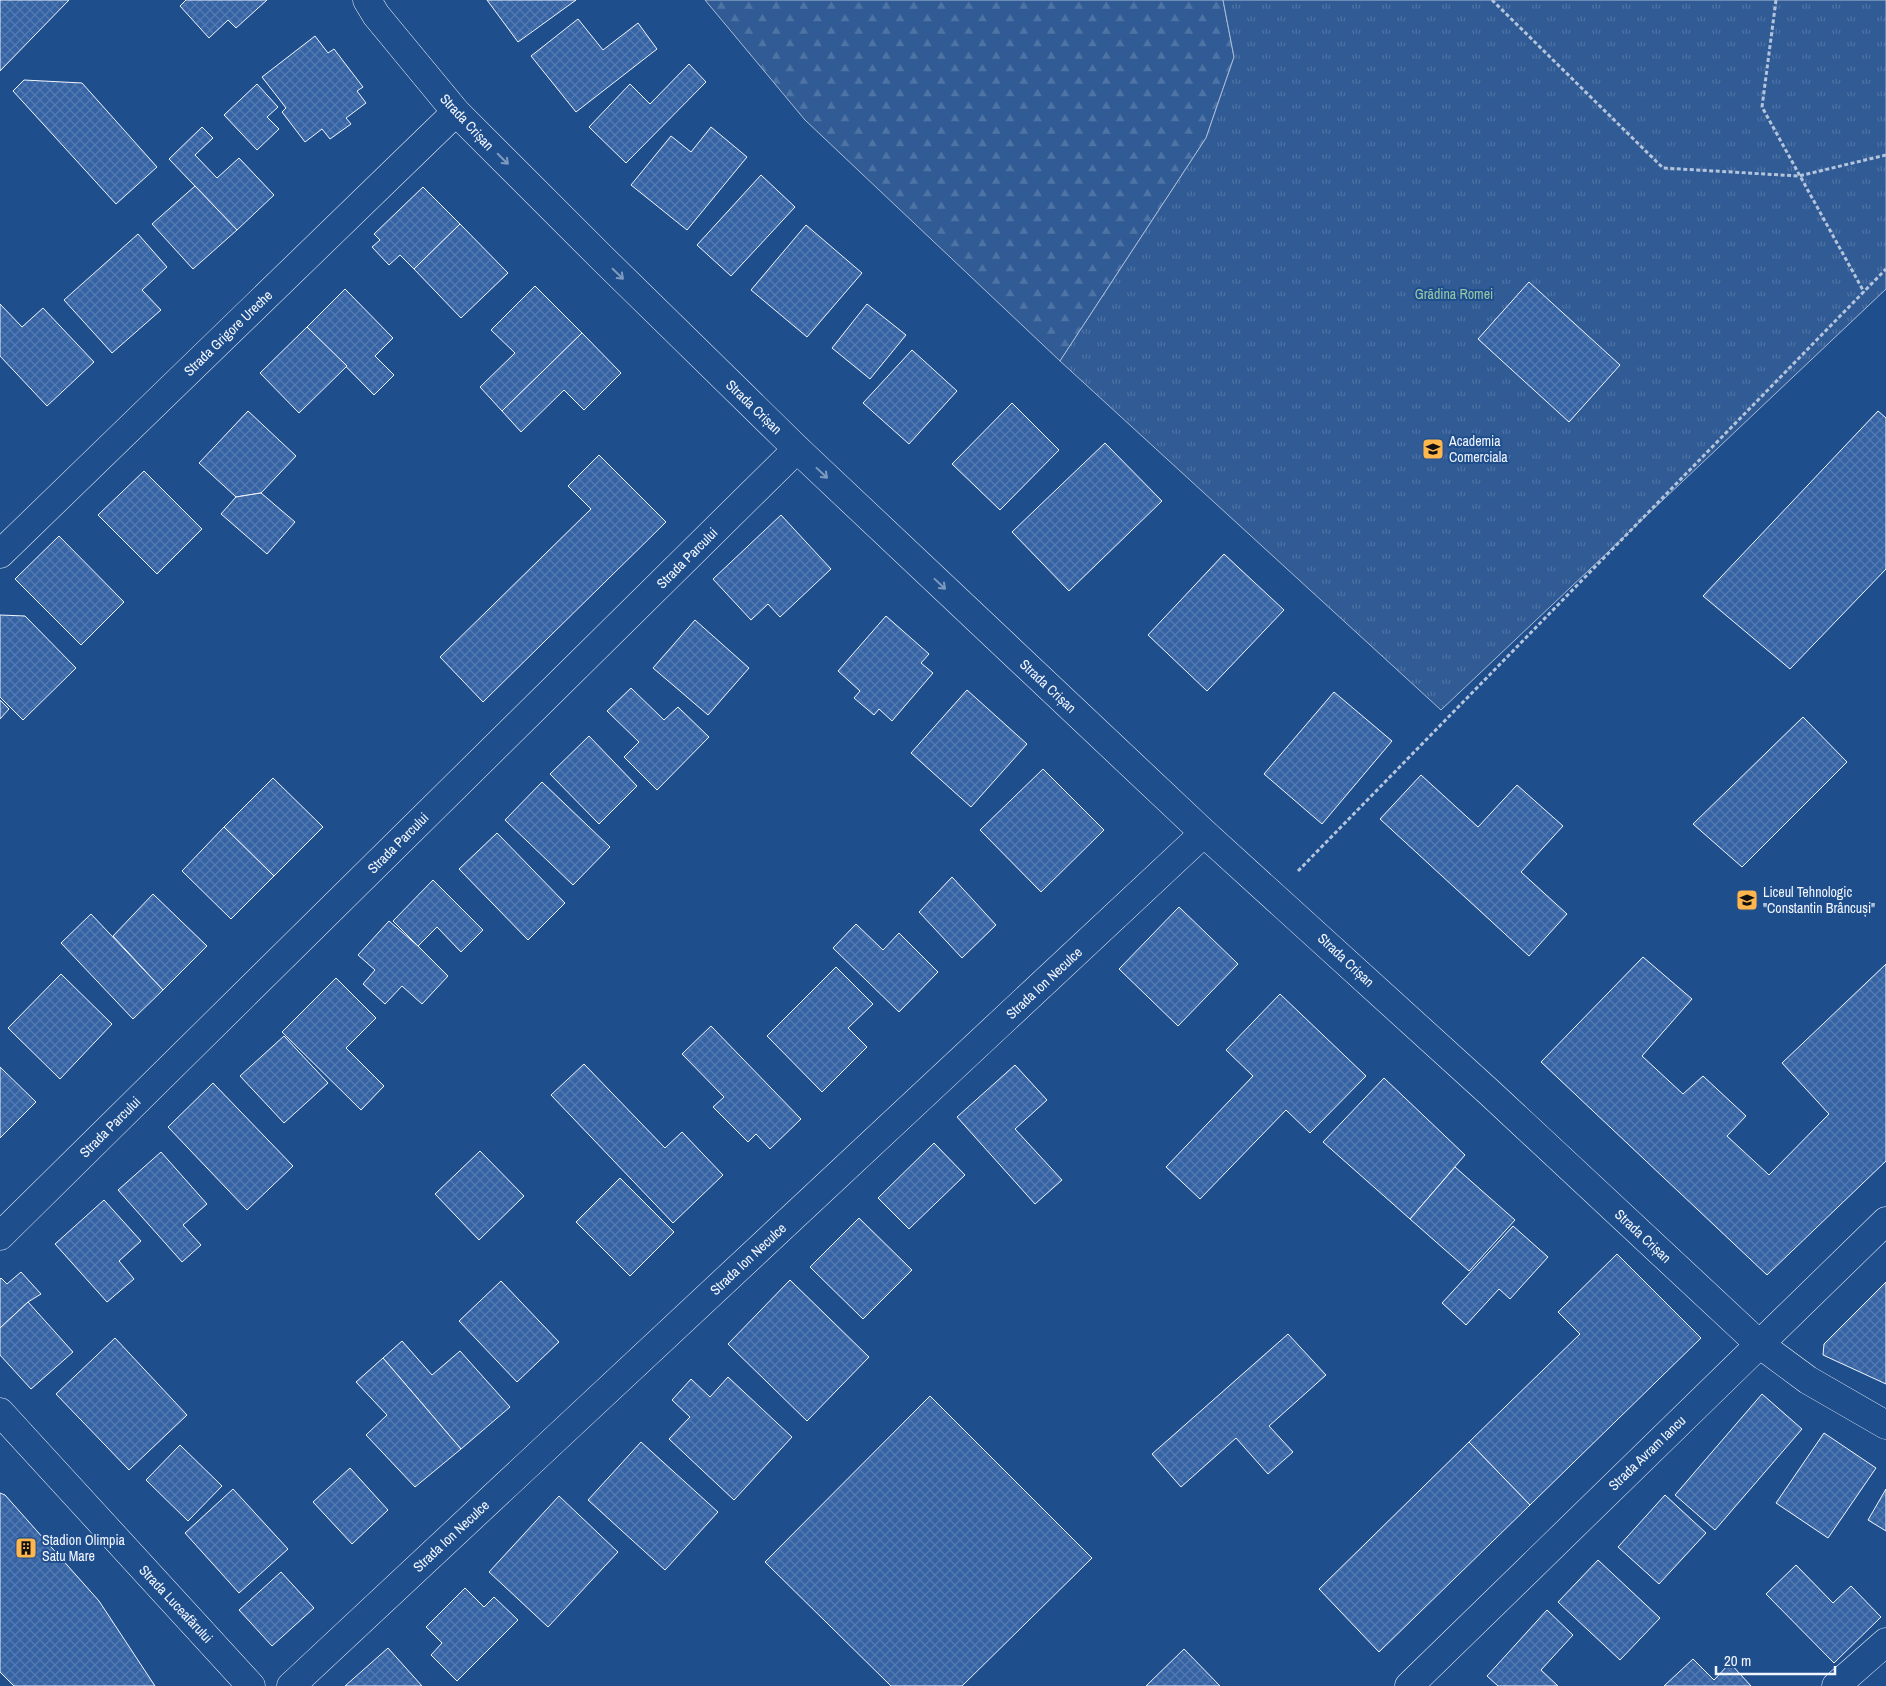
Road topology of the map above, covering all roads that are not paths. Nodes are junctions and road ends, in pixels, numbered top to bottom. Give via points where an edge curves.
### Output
1 (367, 0) edge
2 (456, 112) junction
3 (797, 449) junction
4 (0, 554) edge
5 (1204, 833) junction
6 (1886, 1221) edge
7 (0, 1236) edge
8 (1758, 1343) junction
9 (0, 1412) edge
10 (1886, 1425) edge
11 (1886, 1642) edge
12 (252, 1686) edge
13 (291, 1686) edge
14 (1409, 1686) edge
15 (1836, 1686) edge

1 - 2 street, Strada Crișan
2 -> 3 street, Strada Crișan
2 - 4 street, Strada Grigore Ureche
3 -> 5 street, Strada Crișan
3 - 7 street, Strada Parcului
5 - 8 street, Strada Crișan
5 - 13 street, Strada Ion Neculce
6 - 8 street, Strada Avram Iancu
8 - 10 street, Strada Crișan via 1808,1380
8 - 14 street, Strada Avram Iancu
9 - 12 street, Strada Luceafărului
11 - 15 street

